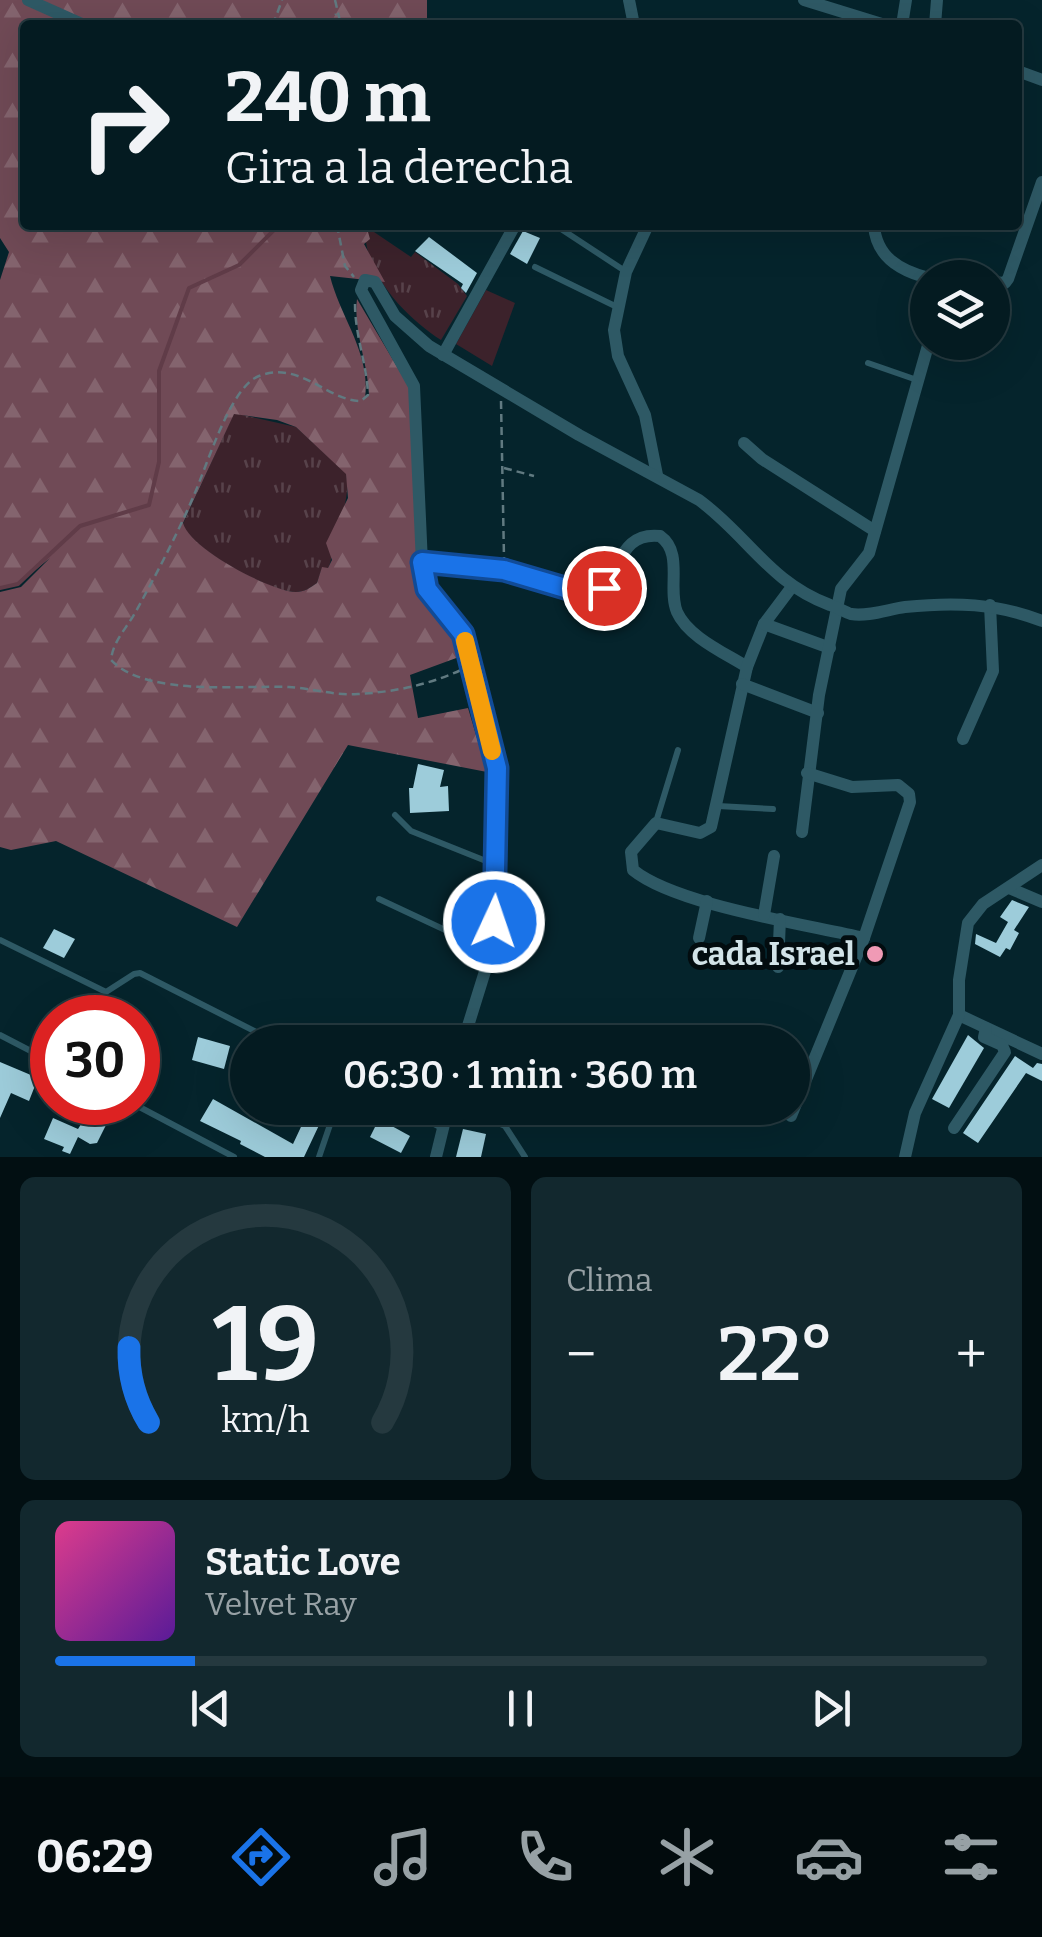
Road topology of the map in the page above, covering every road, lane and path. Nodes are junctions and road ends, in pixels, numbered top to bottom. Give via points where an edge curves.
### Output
1 (28, 0) edge
2 (334, 0) edge
3 (804, 0) edge
4 (337, 13) junction
5 (73, 20) edge
6 (331, 20) edge
7 (339, 20) edge
8 (869, 20) edge
9 (1042, 182) edge
10 (338, 230) edge
11 (512, 230) edge
12 (563, 230) edge
13 (646, 230) edge
14 (875, 230) edge
15 (535, 267) dead end
16 (910, 270) edge
17 (626, 272) junction
18 (1010, 273) edge
19 (363, 283) junction
20 (355, 300) dead end
21 (617, 307) junction
22 (443, 355) junction
23 (923, 360) edge
24 (868, 363) dead end
25 (918, 380) junction
26 (501, 390) junction
27 (744, 442) dead end
28 (502, 468) junction
29 (657, 475) junction
30 (534, 476) dead end
31 (875, 531) junction
32 (422, 562) junction
33 (504, 570) junction
34 (791, 588) junction
35 (990, 606) junction
36 (837, 608) junction
37 (1042, 621) edge
38 (764, 624) junction
39 (830, 648) junction
40 (471, 665) junction
41 (746, 666) junction
42 (742, 684) junction
43 (818, 713) junction
44 (962, 739) dead end
45 (678, 750) dead end
46 (808, 772) junction
47 (718, 806) junction
48 (773, 809) dead end
49 (395, 815) dead end
50 (656, 823) junction
51 (802, 832) dead end
52 (774, 856) dead end
53 (1042, 865) edge
54 (498, 866) junction
55 (1009, 888) junction
56 (379, 900) dead end
57 (707, 901) junction
58 (1042, 902) edge
59 (764, 915) junction
60 (780, 918) junction
61 (698, 938) dead end
62 (864, 938) junction
63 (0, 940) edge
64 (491, 952) junction
65 (778, 967) dead end
66 (960, 1015) junction
67 (242, 1025) edge
68 (467, 1025) edge
69 (986, 1028) junction
70 (0, 1034) edge
71 (30, 1050) edge
72 (1042, 1054) edge
73 (810, 1070) edge
74 (160, 1118) edge
75 (330, 1125) edge
76 (438, 1125) edge
77 (445, 1125) edge
78 (504, 1125) edge
79 (444, 1128) junction
80 (954, 1128) dead end
81 (234, 1157) edge
82 (319, 1157) edge
83 (436, 1157) edge
84 (525, 1157) edge
85 (905, 1157) edge

1 - 5 street
2 - 4 path
3 - 8 street
4 - 6 path
4 - 7 path
9 - 18 street
10 - 19 path via 345,266
11 - 22 street
12 - 17 lane
13 - 17 street
14 - 16 street via 884,257
15 - 21 lane
17 - 21 street
19 - 22 street
19 - 32 street via 366,303 414,386
20 - 40 path via 368,395 350,402 317,382 272,372 240,390 111,660 122,672 192,688 291,687 354,695 430,684
21 - 29 street via 618,356 645,415
22 - 26 street
23 - 25 street
24 - 25 lane
25 - 31 street
26 - 28 path
26 - 29 street
27 - 31 street
28 - 30 path
28 - 33 path
29 - 34 street via 717,513
31 - 36 street via 869,552 840,589
32 - 33 street
32 - 40 street via 427,589 463,634
33 - 41 street via 592,593 604,588 623,548 660,536 671,548 678,615 696,635
34 - 36 street
34 - 38 street
35 - 36 street via 933,604 851,614
35 - 37 street
35 - 44 street via 993,671
36 - 39 street
38 - 39 street
38 - 41 street
39 - 43 street
40 - 54 street via 497,768
41 - 42 street
42 - 43 street
42 - 47 street
43 - 46 street
45 - 50 lane
46 - 51 street
46 - 62 street via 852,787 898,785 909,794
47 - 48 lane
47 - 50 street via 711,827 700,833
49 - 54 lane via 411,831
50 - 57 street via 631,852 632,870 649,883
52 - 59 street
53 - 55 street
54 - 64 street
55 - 58 street
55 - 66 street via 982,904 968,924 958,980
56 - 64 lane
57 - 59 street
57 - 61 street
59 - 60 street
60 - 62 street
60 - 65 street
62 - 73 street
63 - 67 lane via 106,992 140,973
64 - 68 street
66 - 69 street
66 - 85 street via 915,1113
69 - 72 street
69 - 80 street via 984,1037 1006,1052
70 - 71 lane
74 - 81 lane
75 - 82 lane
76 - 79 lane
77 - 79 street
78 - 84 lane
79 - 83 street

